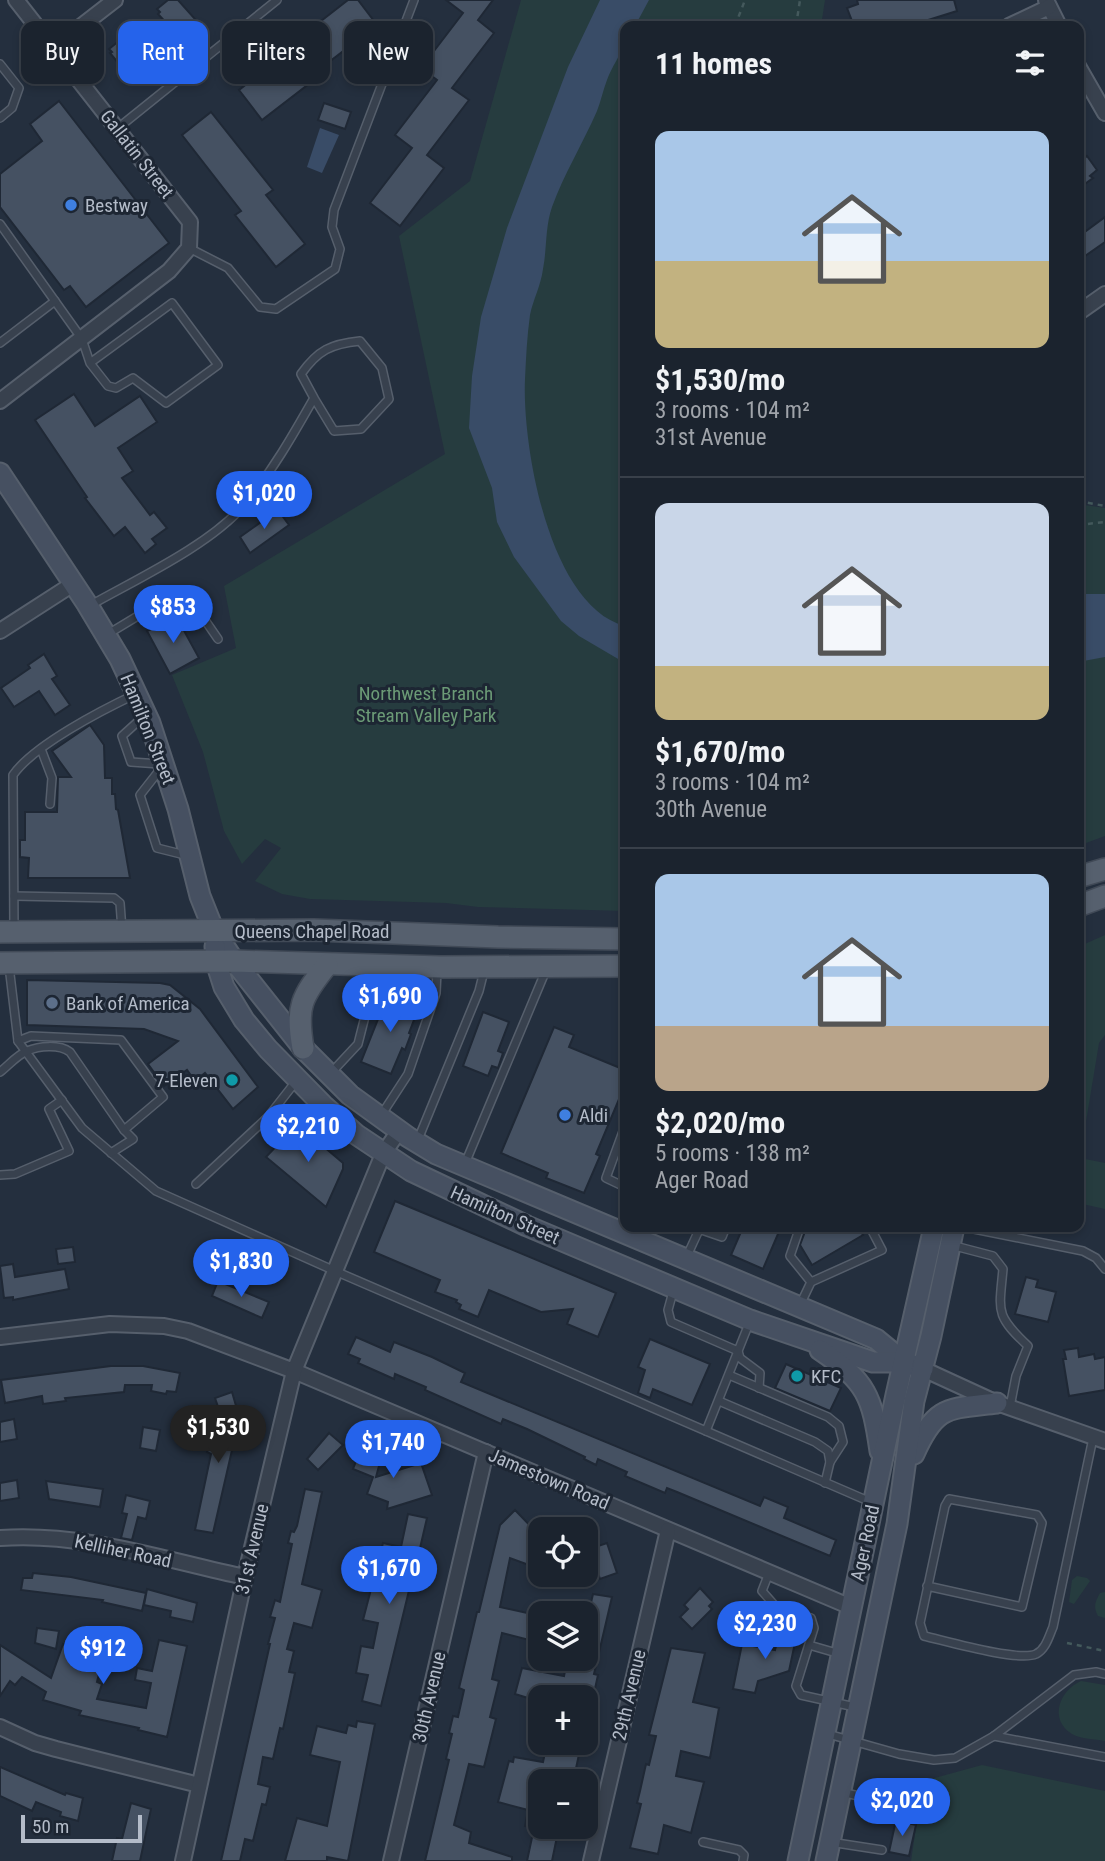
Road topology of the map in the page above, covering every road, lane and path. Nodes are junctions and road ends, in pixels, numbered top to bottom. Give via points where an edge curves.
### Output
1 (16, 0) edge
2 (115, 0) edge
3 (277, 0) edge
4 (414, 0) edge
5 (745, 0) edge
6 (800, 0) edge
7 (1048, 4) edge
8 (32, 21) edge
9 (88, 21) edge
10 (737, 21) edge
11 (797, 21) edge
12 (1018, 21) edge
13 (1056, 21) edge
14 (0, 64) edge
15 (1084, 76) edge
16 (82, 84) edge
17 (1105, 113) edge
18 (0, 118) edge
19 (118, 128) junction
20 (0, 224) edge
21 (189, 248) junction
22 (1105, 294) edge
23 (55, 301) junction
24 (1084, 309) edge
25 (82, 339) junction
26 (0, 343) edge
27 (90, 363) junction
28 (314, 398) junction
29 (0, 401) edge
30 (0, 473) edge
31 (1084, 501) edge
32 (1105, 506) edge
33 (1105, 522) edge
34 (1084, 524) edge
35 (73, 584) junction
36 (89, 606) junction
37 (0, 631) edge
38 (106, 635) junction
39 (218, 639) dead end
40 (136, 693) junction
41 (146, 714) junction
42 (41, 749) junction
43 (165, 764) junction
44 (50, 804) dead end
45 (189, 856) junction
46 (1105, 869) edge
47 (1084, 875) edge
48 (14, 896) junction
49 (1105, 896) edge
50 (1084, 904) edge
51 (122, 930) junction
52 (214, 930) junction
53 (7, 932) edge
54 (620, 939) edge
55 (225, 962) junction
56 (5, 963) edge
57 (327, 965) junction
58 (548, 965) junction
59 (369, 966) junction
60 (620, 966) edge
61 (438, 967) junction
62 (485, 967) junction
63 (18, 1041) junction
64 (303, 1048) junction
65 (26, 1051) junction
66 (0, 1072) edge
67 (330, 1074) junction
68 (297, 1080) junction
69 (62, 1100) junction
70 (380, 1117) junction
71 (124, 1129) junction
72 (399, 1131) junction
73 (620, 1140) edge
74 (417, 1143) junction
75 (111, 1153) junction
76 (383, 1154) junction
77 (464, 1166) junction
78 (0, 1175) edge
79 (196, 1184) dead end
80 (620, 1184) edge
81 (620, 1227) edge
82 (634, 1232) edge
83 (695, 1232) edge
84 (708, 1232) edge
85 (724, 1232) edge
86 (798, 1232) edge
87 (873, 1232) edge
88 (933, 1232) edge
89 (989, 1232) edge
90 (952, 1236) edge
91 (685, 1258) junction
92 (1105, 1269) edge
93 (335, 1271) junction
94 (811, 1282) junction
95 (674, 1287) junction
96 (800, 1306) junction
97 (750, 1320) junction
98 (0, 1337) edge
99 (802, 1338) junction
100 (738, 1351) junction
101 (904, 1362) junction
102 (923, 1369) junction
103 (294, 1371) junction
104 (729, 1375) junction
105 (759, 1388) junction
106 (719, 1401) junction
107 (1004, 1406) junction
108 (706, 1431) junction
109 (1099, 1439) edge
110 (486, 1452) junction
111 (830, 1462) junction
112 (882, 1464) junction
113 (905, 1474) junction
114 (825, 1483) junction
115 (873, 1504) junction
116 (667, 1530) junction
117 (0, 1538) edge
118 (769, 1573) junction
119 (245, 1577) junction
120 (928, 1586) junction
121 (851, 1607) junction
122 (1067, 1643) dead end
123 (809, 1645) junction
124 (1105, 1651) edge
125 (841, 1654) junction
126 (1105, 1674) edge
127 (831, 1702) junction
128 (859, 1708) junction
129 (0, 1727) edge
130 (825, 1733) junction
131 (994, 1736) junction
132 (852, 1740) junction
133 (1105, 1757) edge
134 (199, 1785) junction
135 (841, 1792) junction
136 (912, 1808) dead end
137 (703, 1842) dead end
138 (881, 1850) dead end
139 (828, 1852) edge
140 (183, 1861) edge
141 (391, 1861) edge
142 (591, 1861) edge
143 (743, 1861) edge
144 (798, 1861) edge

1 - 8 street, Gallatin Street
2 - 9 street
3 - 19 lane
4 - 21 lane via 334,210 332,227 340,249 335,269 276,309 260,307 228,268
5 - 10 path
6 - 11 path
7 - 12 street
7 - 13 street
14 - 18 lane via 19,88 12,108
15 - 17 street
16 - 19 street, Gallatin Street
19 - 21 street, Gallatin Street via 190,222
20 - 23 lane
21 - 25 street via 169,271
22 - 24 street
23 - 25 lane
23 - 26 lane
25 - 27 lane
25 - 29 street
27 - 27 lane via 108,386 116,388 133,378 166,403 218,365 172,303
28 - 28 lane via 334,431 361,429 389,399 382,368 360,341 337,344 313,358 301,374
28 - 36 lane via 281,455 242,507 199,544
30 - 35 main road, Hamilton Street
31 - 32 path
33 - 34 path
35 - 36 main road, Hamilton Street
35 - 37 street
36 - 38 main road, Hamilton Street
38 - 39 lane via 179,590 187,594
38 - 40 main road, Hamilton Street
40 - 41 main road, Hamilton Street
40 - 42 lane
41 - 43 main road, Hamilton Street
41 - 43 lane via 122,736 131,762
42 - 44 lane via 52,778
42 - 48 lane via 13,775
43 - 45 main road, Hamilton Street
43 - 45 lane via 140,795 157,848
45 - 52 main road, Hamilton Street
46 - 47 main road
48 - 51 lane via 114,898 120,903
48 - 53 lane
49 - 50 main road
51 - 52 main road, Queens Chapel Road
51 - 53 main road, Queens Chapel Road
52 - 54 main road, Queens Chapel Road
52 - 55 main road, Hamilton Street
55 - 56 main road, Queens Chapel Road
55 - 57 main road, Queens Chapel Road
55 - 64 main road, Hamilton Street
55 - 68 main road, Hamilton Street via 224,987 244,1020
56 - 63 lane
57 - 59 main road, Queens Chapel Road
57 - 64 main road via 305,992 300,1008
58 - 60 main road, Queens Chapel Road
58 - 62 main road, Queens Chapel Road
58 - 77 lane
59 - 61 main road, Queens Chapel Road
59 - 67 lane via 372,989 358,1044
61 - 62 main road, Queens Chapel Road
61 - 70 lane via 436,993 408,1074
62 - 74 lane
63 - 65 lane
63 - 71 lane via 31,1036 121,1040 163,1097
64 - 67 main road, Hamilton Street
65 - 66 lane
65 - 69 lane
65 - 71 lane via 63,1047 70,1052
67 - 70 main road, Hamilton Street
68 - 76 main road, Hamilton Street
68 - 79 lane via 268,1117
69 - 75 lane via 82,1128
69 - 78 lane via 49,1109 69,1151 15,1174
70 - 72 main road, Hamilton Street
71 - 75 lane via 133,1139
72 - 74 main road, Hamilton Street
72 - 76 street, 31st Avenue
73 - 80 lane via 606,1178
74 - 77 main road, Hamilton Street
75 - 93 lane via 156,1191
76 - 93 street, 31st Avenue
76 - 95 main road, Hamilton Street via 450,1191
77 - 81 main road, Hamilton Street
82 - 91 main road, Hamilton Street
83 - 91 lane
84 - 85 lane via 722,1237
86 - 94 lane via 790,1255
87 - 94 lane via 882,1250
88 - 101 main road, Ager Road
89 - 92 lane via 1083,1251
90 - 102 main road, Ager Road
90 - 107 lane via 993,1256 1003,1269 1000,1310 1009,1328 1028,1346
91 - 96 main road, Hamilton Street
93 - 103 street, 31st Avenue
93 - 108 lane
94 - 96 lane
95 - 97 main road, Hamilton Street
95 - 100 lane via 668,1310 671,1322
96 - 101 main road, Hamilton Street via 876,1339
97 - 99 main road, Hamilton Street
97 - 100 lane
98 - 103 street, Jamestown Road via 110,1324 164,1326
99 - 101 main road, Hamilton Street via 873,1362
99 - 112 main road via 863,1386 875,1419
100 - 104 lane
100 - 105 lane via 740,1358 760,1373
101 - 102 main road, Hamilton Street
101 - 112 main road, Ager Road
102 - 107 street, Hamilton Street
102 - 113 main road, Ager Road
103 - 110 street, Jamestown Road
103 - 119 street, 31st Avenue
104 - 105 lane
104 - 106 lane
105 - 111 lane via 839,1426 843,1441
106 - 108 lane
106 - 111 lane via 815,1442 828,1451
107 - 109 street, Hamilton Street
107 - 113 main road via 953,1408 936,1418 925,1430
108 - 114 lane
109 - 120 lane via 1053,1627 1043,1649 1018,1657 924,1636 920,1623
110 - 116 street, Jamestown Road
110 - 141 street, 30th Avenue
111 - 114 lane
112 - 115 main road, Ager Road
113 - 128 main road, Ager Road
114 - 115 lane
115 - 121 main road, Ager Road
116 - 118 street, Jamestown Road
116 - 142 street, 29th Avenue
117 - 119 street, Kelliher Road via 65,1538
118 - 121 street, Jamestown Road
118 - 123 lane via 762,1591 777,1608 811,1619 814,1628
119 - 134 street, 31st Avenue
120 - 120 lane via 1022,1607 1042,1523 1037,1516 949,1499
121 - 125 main road, Ager Road
122 - 124 path
123 - 125 lane
123 - 127 lane via 796,1686 801,1695
125 - 127 main road, Ager Road
126 - 131 lane via 1074,1675
127 - 128 lane
127 - 130 main road, Ager Road
128 - 132 main road, Ager Road
129 - 134 street via 35,1743
130 - 132 lane
130 - 144 main road, Ager Road
131 - 132 lane via 956,1758 934,1760
131 - 133 lane
132 - 135 main road, Ager Road
134 - 140 street, 31st Avenue
135 - 136 lane
135 - 139 main road, Ager Road
137 - 143 lane via 739,1850
138 - 139 lane

